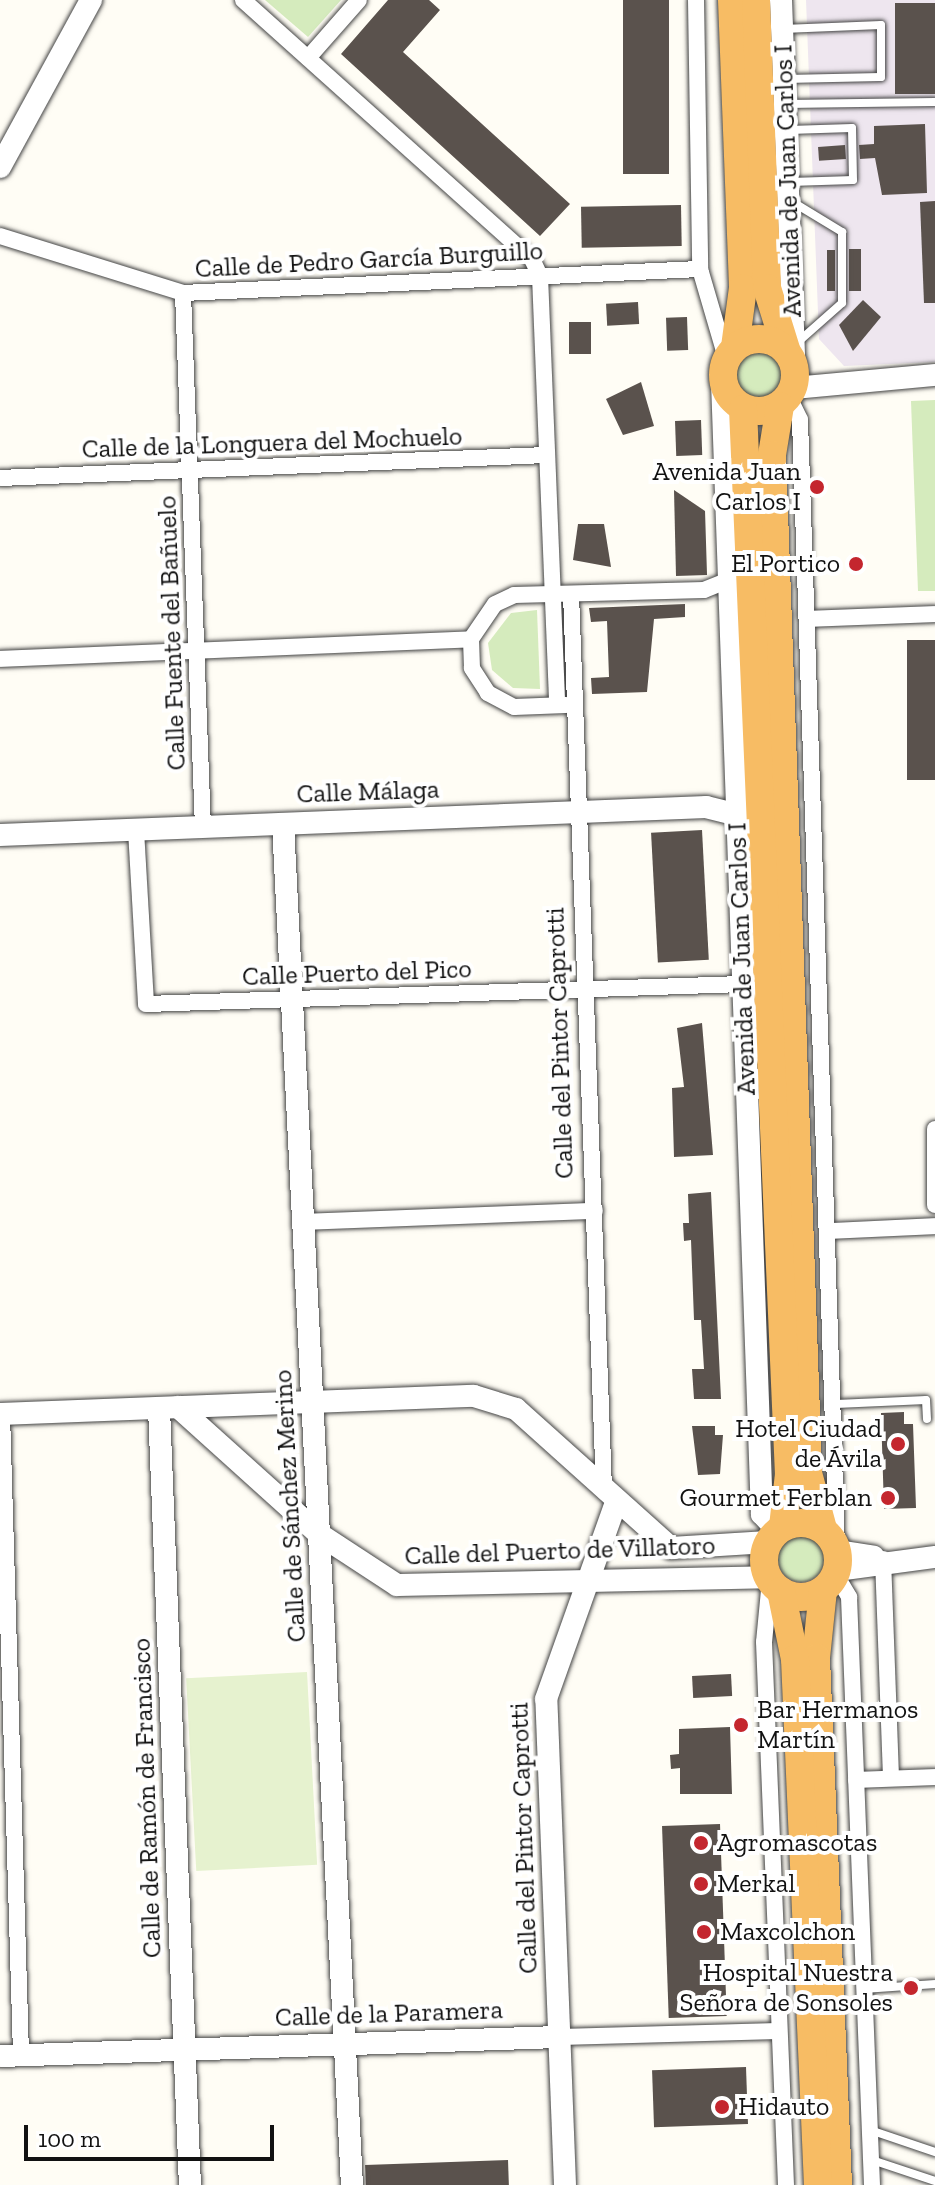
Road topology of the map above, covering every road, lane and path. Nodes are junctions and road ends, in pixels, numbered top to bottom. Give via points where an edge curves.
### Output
1 (91, 0) edge
2 (243, 0) edge
3 (359, 0) edge
4 (696, 0) edge
5 (732, 0) edge
6 (756, 0) edge
7 (781, 0) edge
8 (782, 29) junction
9 (308, 58) junction
10 (785, 79) junction
11 (935, 102) edge
12 (786, 104) junction
13 (787, 130) junction
14 (0, 167) edge
15 (781, 190) junction
16 (0, 236) edge
17 (700, 269) junction
18 (540, 276) junction
19 (183, 293) junction
20 (728, 362) junction
21 (790, 374) junction
22 (935, 375) edge
23 (743, 409) junction
24 (547, 455) junction
25 (189, 470) junction
26 (0, 478) edge
27 (729, 590) junction
28 (552, 594) junction
29 (571, 594) junction
30 (935, 614) edge
31 (807, 619) junction
32 (471, 639) junction
33 (197, 651) junction
34 (0, 659) edge
35 (557, 705) junction
36 (575, 705) junction
37 (580, 812) junction
38 (737, 815) junction
39 (283, 824) junction
40 (203, 827) junction
41 (136, 830) junction
42 (0, 835) edge
43 (743, 984) junction
44 (586, 990) junction
45 (292, 999) junction
46 (935, 1129) edge
47 (935, 1205) edge
48 (595, 1211) junction
49 (303, 1222) junction
50 (935, 1226) edge
51 (830, 1231) junction
52 (312, 1402) junction
53 (836, 1404) junction
54 (168, 1408) junction
55 (1, 1414) edge
56 (927, 1419) dead end
57 (610, 1496) junction
58 (776, 1533) junction
59 (319, 1534) junction
60 (935, 1557) edge
61 (883, 1559) junction
62 (832, 1560) junction
63 (589, 1579) junction
64 (773, 1583) junction
65 (935, 1777) edge
66 (891, 1778) junction
67 (856, 1780) junction
68 (935, 1984) edge
69 (864, 1989) junction
70 (779, 2031) junction
71 (559, 2037) junction
72 (345, 2042) junction
73 (184, 2048) junction
74 (10, 2055) edge
75 (870, 2130) junction
76 (935, 2152) edge
77 (871, 2160) junction
78 (935, 2181) edge
79 (190, 2185) edge
80 (352, 2185) edge
81 (565, 2185) edge
82 (786, 2185) edge
83 (818, 2185) edge
84 (838, 2185) edge
85 (872, 2185) edge

1 - 14 street
2 - 9 street
3 - 9 street
4 - 17 street
5 - 20 highway, Avenida de Juan Carlos I via 743,288
6 - 15 highway, Avenida de Juan Carlos I
7 - 8 street, Avenida de Juan Carlos I
8 - 10 street, Avenida de Juan Carlos I
8 - 10 lane via 881,25 881,77
9 - 18 street via 532,259
10 - 12 street, Avenida de Juan Carlos I
11 - 12 lane
12 - 13 street, Avenida de Juan Carlos I
13 - 15 street, Avenida de Juan Carlos I
13 - 15 lane via 852,128 853,180
15 - 21 highway, Avenida de Juan Carlos I via 767,288
15 - 21 lane via 842,232 842,303
16 - 19 street, Calle de Pedro García Burguillo
17 - 18 street, Calle de Pedro García Burguillo
17 - 20 street
18 - 19 street, Calle de Pedro García Burguillo
18 - 24 street
19 - 25 street, Calle Fuente del Bañuelo
20 - 21 highway via 751,339
20 - 23 highway
20 - 27 street, Avenida de Juan Carlos I
21 - 22 street via 842,379
21 - 23 highway
21 - 31 street, Avenida de Juan Carlos I via 800,420
21 - 62 highway, Avenida de Juan Carlos I via 772,455 808,1473
23 - 58 highway, Avenida de Juan Carlos I via 789,1474
24 - 25 street, Calle de la Longuera del Mochuelo
24 - 28 street
25 - 26 street, Calle de la Longuera del Mochuelo
25 - 33 street, Calle Fuente del Bañuelo
27 - 29 street
27 - 38 street, Avenida de Juan Carlos I
28 - 29 street
28 - 32 street via 495,604
28 - 35 street
29 - 36 street, Calle del Pintor Caprotti
30 - 31 street
31 - 51 street, Avenida de Juan Carlos I
32 - 33 street
32 - 35 street via 472,668 488,693 514,707
33 - 34 street
33 - 40 street, Calle Fuente del Bañuelo
35 - 36 street
36 - 37 street, Calle del Pintor Caprotti
37 - 38 street, Calle Málaga via 706,807
37 - 39 street, Calle Málaga
37 - 44 street, Calle del Pintor Caprotti
38 - 43 street, Avenida de Juan Carlos I
39 - 40 street, Calle Málaga
39 - 45 street, Calle de Sánchez Merino
40 - 41 street, Calle Málaga
41 - 42 street, Calle Málaga
41 - 45 street, Calle Puerto del Pico via 146,1004
43 - 44 street, Calle Puerto del Pico
43 - 58 street, Avenida de Juan Carlos I via 762,1514
44 - 45 street, Calle Puerto del Pico
44 - 48 street, Calle del Pintor Caprotti
45 - 49 street, Calle de Sánchez Merino
46 - 47 street
48 - 49 street
48 - 57 street, Calle del Pintor Caprotti
49 - 52 street, Calle de Sánchez Merino
50 - 51 street
51 - 53 street, Avenida de Juan Carlos I
52 - 54 street
52 - 57 street via 474,1396 516,1409
52 - 59 street, Calle de Sánchez Merino
53 - 56 lane via 926,1400
53 - 62 street, Avenida de Juan Carlos I
54 - 55 street
54 - 59 street, Calle del Puerto de Villatoro
54 - 73 street, Calle de Ramón de Francisco
55 - 74 street
57 - 58 street via 671,1548
57 - 63 street, Calle del Pintor Caprotti
58 - 62 highway via 803,1522
58 - 64 highway
59 - 63 street, Calle del Puerto de Villatoro via 397,1585
59 - 72 street, Calle de Sánchez Merino
60 - 61 street
61 - 62 street
61 - 66 street
62 - 64 highway via 809,1596
62 - 67 street, Avenida de Juan Carlos I via 849,1597
62 - 84 highway, Avenida de Juan Carlos I via 816,1658
63 - 64 street, Calle del Puerto de Villatoro
63 - 71 street, Calle del Pintor Caprotti via 546,1699
64 - 70 street via 764,1642
64 - 83 highway via 795,1659
65 - 66 street
66 - 67 street
67 - 69 street, Avenida de Juan Carlos I
68 - 69 lane
69 - 75 street, Avenida de Juan Carlos I
70 - 71 street, Calle de la Paramera
70 - 82 street
71 - 72 street, Calle de la Paramera
71 - 81 street, Calle del Pintor Caprotti
72 - 73 street, Calle de la Paramera
72 - 80 street, Calle de Sánchez Merino
73 - 74 street, Calle de la Paramera
73 - 79 street, Calle de Ramón de Francisco
75 - 76 lane
75 - 77 street, Avenida de Juan Carlos I
77 - 78 lane
77 - 85 street, Avenida de Juan Carlos I

